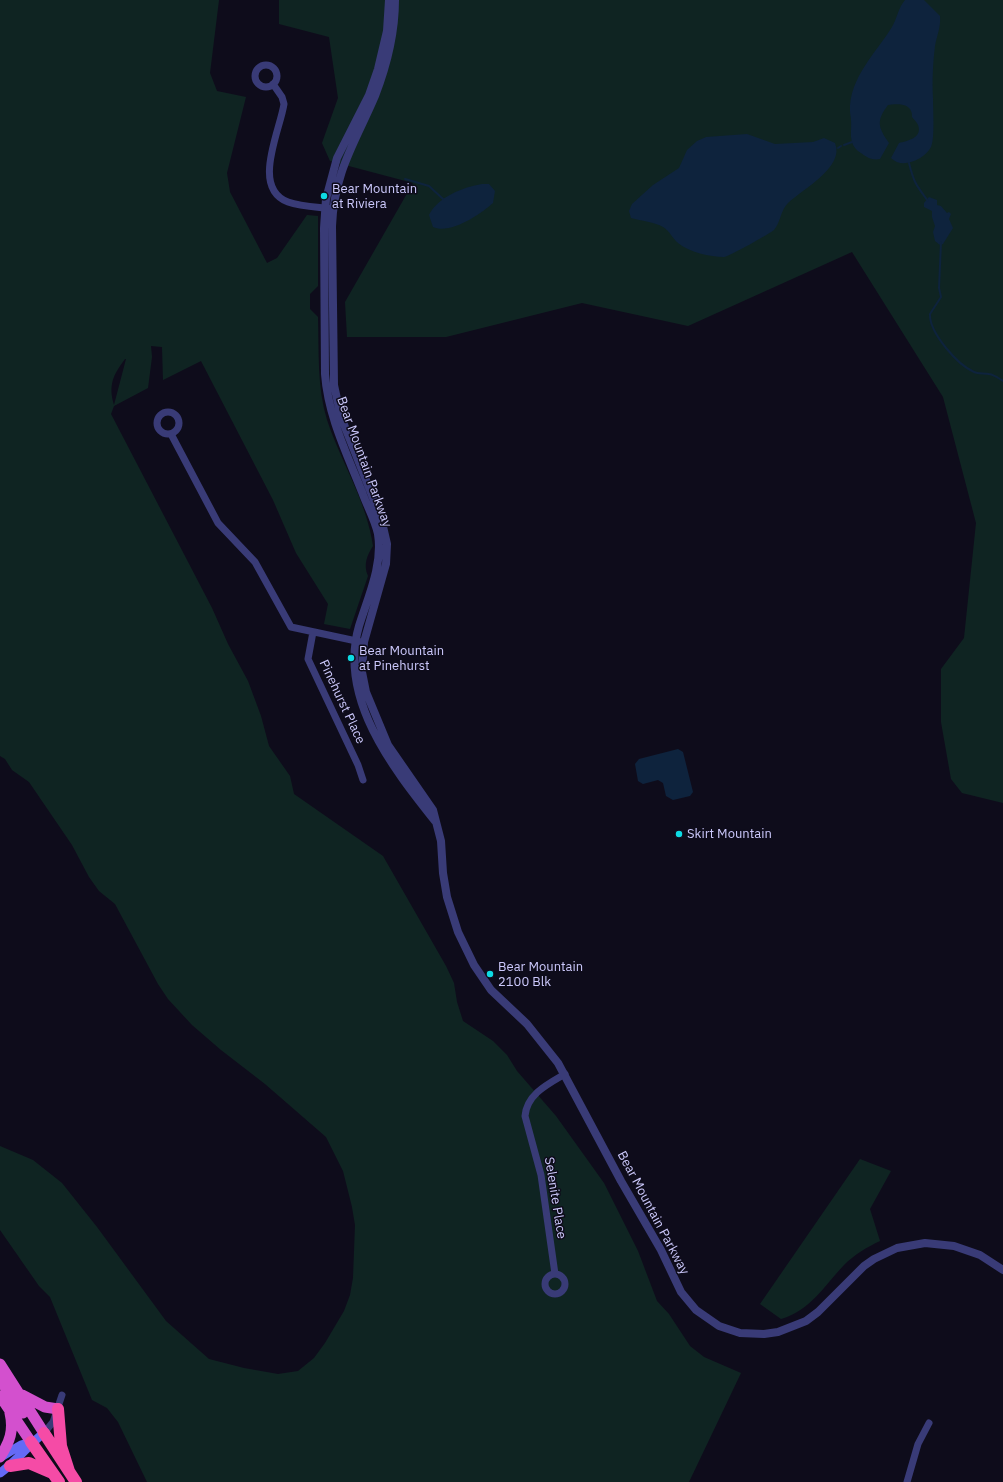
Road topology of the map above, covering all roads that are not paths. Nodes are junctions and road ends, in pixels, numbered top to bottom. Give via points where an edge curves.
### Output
1 (389, 0) edge
2 (395, 0) edge
3 (273, 84) dead end
4 (329, 208) junction
5 (172, 434) dead end
6 (313, 632) junction
7 (360, 641) junction
8 (363, 780) dead end
9 (565, 1074) junction
10 (1003, 1270) edge
11 (554, 1274) dead end
12 (0, 1364) edge
13 (0, 1380) edge
14 (19, 1393) junction
15 (62, 1395) dead end
16 (0, 1396) edge
17 (58, 1409) junction
18 (9, 1410) junction
19 (929, 1423) dead end
20 (44, 1433) junction
21 (31, 1442) junction
22 (0, 1457) edge
23 (5, 1469) edge
24 (69, 1471) junction
25 (56, 1478) edge
26 (76, 1482) edge
27 (906, 1482) edge

1 - 4 street, Bear Mountain Parkway via 387,31 378,69 369,95 337,158 329,185
2 - 4 street, Bear Mountain Parkway via 393,32 384,71 345,161
3 - 4 street via 284,104 269,166 270,184 286,201
4 - 7 street, Bear Mountain Parkway via 324,324 326,386 333,420 373,521 379,544
5 - 6 street via 218,523 255,562 288,623 296,629
6 - 7 street
6 - 8 street, Pinehurst Place via 308,658
7 - 9 street, Bear Mountain Parkway via 354,662 356,684 369,720 395,767 436,823 441,842 447,898 458,932 474,965 495,995 539,1037
9 - 10 street, Bear Mountain Parkway via 621,1181 661,1250 681,1292 696,1310 719,1326 750,1334 778,1332 793,1327 818,1312 864,1266 885,1253 910,1245 925,1243 954,1246 980,1255
9 - 11 street, Selenite Place via 532,1097 525,1116 540,1166
12 - 14 highway
13 - 20 highway via 30,1422
14 - 17 highway via 45,1407
14 - 20 highway
15 - 17 street
16 - 18 highway
17 - 20 street via 53,1422
17 - 24 highway via 61,1446
18 - 21 highway
18 - 22 highway via 11,1436
19 - 27 street via 918,1444
20 - 21 main road
20 - 24 highway
21 - 22 main road
21 - 23 main road via 25,1452
21 - 25 highway
23 - 25 highway via 23,1463 34,1464
24 - 26 highway

